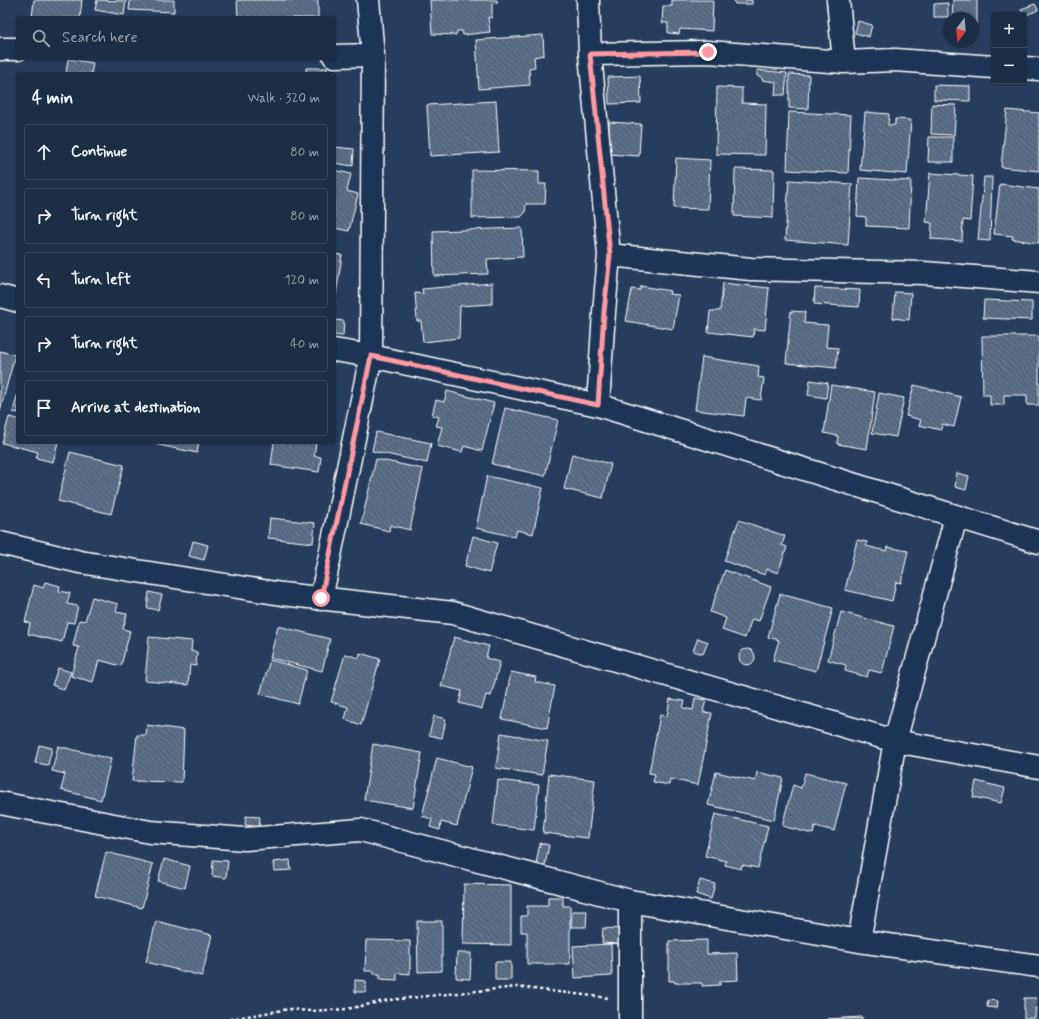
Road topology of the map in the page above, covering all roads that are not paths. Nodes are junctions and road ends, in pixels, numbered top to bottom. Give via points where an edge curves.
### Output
1 (368, 0) edge
2 (588, 0) edge
3 (838, 0) edge
4 (0, 49) edge
5 (16, 49) edge
6 (590, 54) junction
7 (373, 55) junction
8 (336, 56) edge
9 (844, 62) junction
10 (991, 66) edge
11 (1027, 68) edge
12 (1039, 69) edge
13 (610, 255) junction
14 (1039, 282) edge
15 (0, 296) edge
16 (16, 300) edge
17 (336, 350) edge
18 (371, 356) junction
19 (598, 405) junction
20 (956, 517) junction
21 (1039, 542) edge
22 (0, 544) edge
23 (321, 598) junction
24 (895, 741) junction
25 (1039, 767) edge
26 (0, 803) edge
27 (630, 901) junction
28 (859, 941) junction
29 (1039, 966) edge
30 (630, 1009) edge

1 - 7 street
2 - 6 street
3 - 9 street
4 - 5 street
6 - 9 street via 708,52
6 - 13 street
7 - 8 street
7 - 18 street
9 - 10 street via 895,60
11 - 12 street
13 - 14 street via 751,269 924,273
13 - 19 street
15 - 16 street
17 - 18 street
18 - 19 street
18 - 23 street
19 - 20 street
20 - 21 street
20 - 24 street
22 - 23 street via 80,562
23 - 24 street via 453,613
24 - 25 street
24 - 28 street
26 - 27 street via 150,832 245,840 361,830
27 - 28 street
27 - 30 street
28 - 29 street

